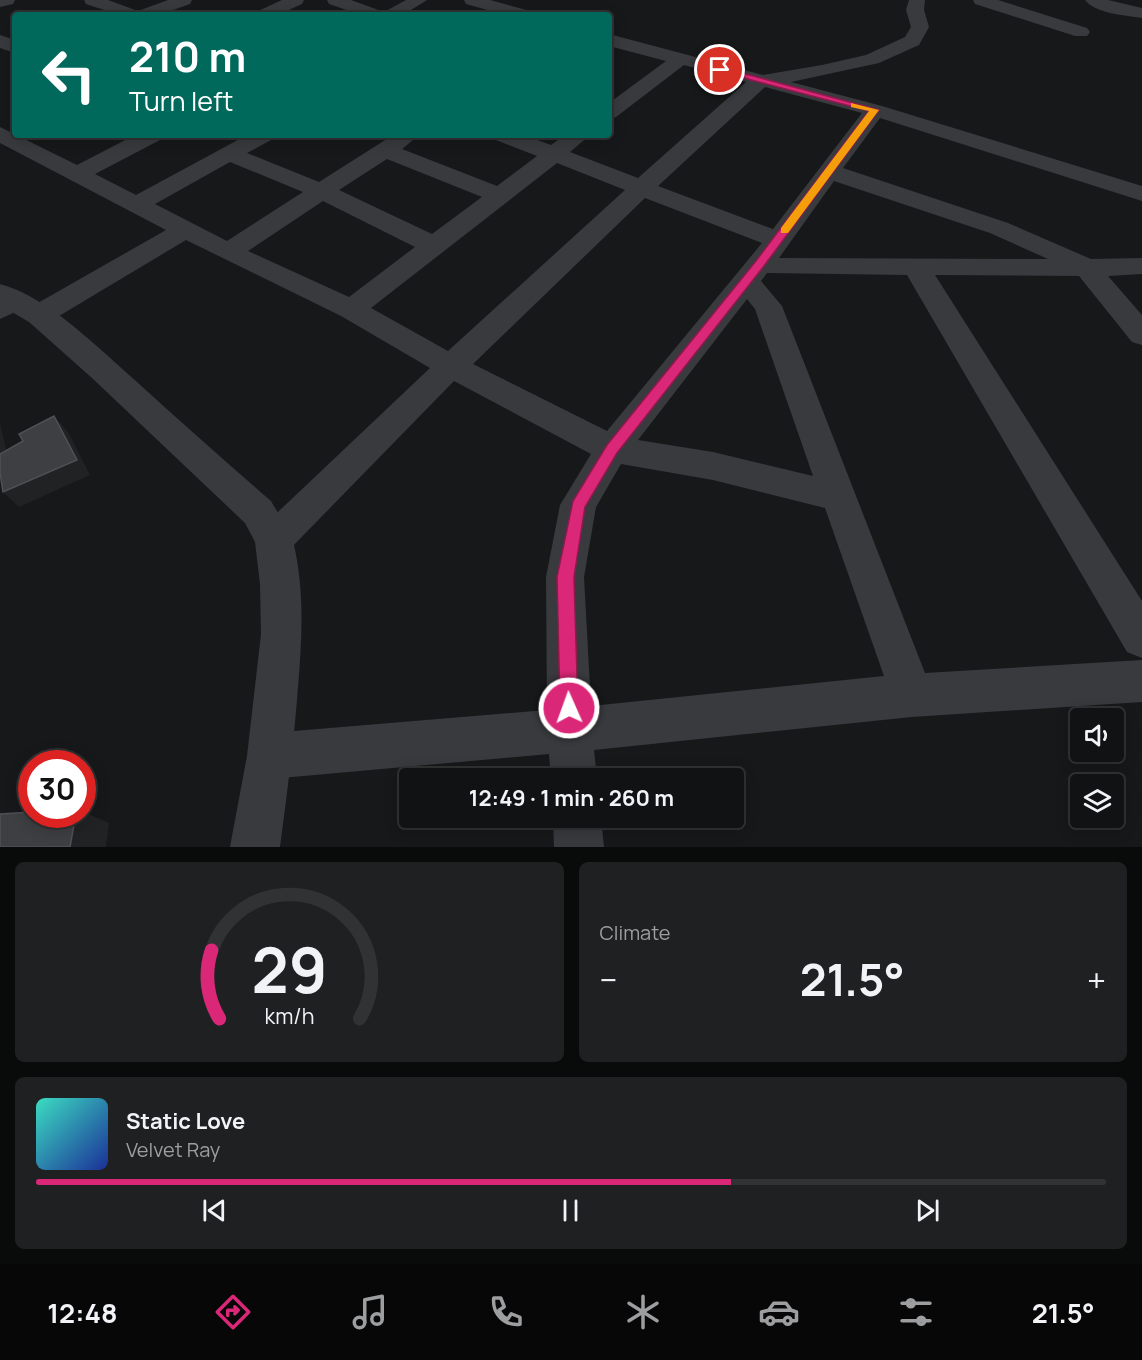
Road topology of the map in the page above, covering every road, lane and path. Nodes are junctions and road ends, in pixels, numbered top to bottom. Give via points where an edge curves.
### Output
1 (7, 0) edge
2 (92, 0) edge
3 (184, 0) edge
4 (335, 0) edge
5 (419, 0) edge
6 (472, 0) edge
7 (917, 0) edge
8 (981, 0) edge
9 (1093, 0) edge
10 (0, 2) edge
11 (283, 2) edge
12 (495, 6) junction
13 (126, 12) edge
14 (151, 12) edge
15 (268, 12) edge
16 (369, 12) edge
17 (396, 12) edge
18 (484, 12) edge
19 (514, 12) edge
20 (1142, 13) edge
21 (1080, 32) dead end
22 (612, 41) edge
23 (680, 59) junction
24 (760, 81) junction
25 (612, 86) edge
26 (635, 92) junction
27 (612, 110) edge
28 (874, 110) junction
29 (13, 138) edge
30 (146, 138) edge
31 (257, 138) edge
32 (403, 138) edge
33 (512, 138) edge
34 (575, 138) edge
35 (385, 150) junction
36 (229, 153) junction
37 (554, 154) junction
38 (829, 171) junction
39 (79, 173) junction
40 (643, 188) junction
41 (321, 191) junction
42 (1142, 194) edge
43 (501, 196) junction
44 (137, 204) junction
45 (187, 230) junction
46 (778, 240) junction
47 (435, 246) junction
48 (228, 252) junction
49 (1142, 266) edge
50 (916, 267) junction
51 (1087, 268) junction
52 (753, 272) junction
53 (13, 305) edge
54 (351, 309) junction
55 (1142, 335) edge
56 (451, 366) junction
57 (612, 449) junction
58 (839, 497) junction
59 (274, 540) junction
60 (1142, 638) edge
61 (1142, 681) edge
62 (912, 695) junction
63 (570, 730) junction
64 (270, 756) junction
65 (573, 768) edge
66 (578, 828) edge
67 (255, 847) edge
68 (579, 847) edge

1 - 10 street
2 - 13 street
3 - 14 street
4 - 16 street
5 - 17 street
6 - 12 street
7 - 24 street via 920,27 912,41 872,59
8 - 21 street
9 - 20 street
11 - 15 street
12 - 18 street
12 - 19 street
22 - 23 street
23 - 24 street
23 - 26 street
24 - 28 street
24 - 40 street
25 - 26 street
26 - 27 street
28 - 38 street
28 - 42 street
29 - 39 street
30 - 39 street
31 - 36 street
32 - 35 street
33 - 37 street
34 - 37 street
35 - 41 street
35 - 43 street
36 - 41 street
36 - 44 street
37 - 40 street
37 - 43 street
38 - 46 street
38 - 51 street via 999,228
39 - 44 street
40 - 46 street
40 - 56 street
41 - 47 street
41 - 48 street
43 - 47 street
44 - 45 street
45 - 48 street
45 - 53 street
46 - 52 street
47 - 54 street
48 - 54 street
49 - 51 street
50 - 51 street
50 - 52 street via 777,266
50 - 60 street
51 - 55 street
52 - 57 street
52 - 58 street
53 - 59 street via 103,370 258,512
54 - 56 street
56 - 57 street
56 - 59 street
57 - 58 street via 713,466
57 - 63 street via 578,506 566,577
58 - 62 street
59 - 64 street via 282,634
61 - 62 street
62 - 63 street
63 - 64 street
63 - 65 street
64 - 67 street
66 - 68 street

